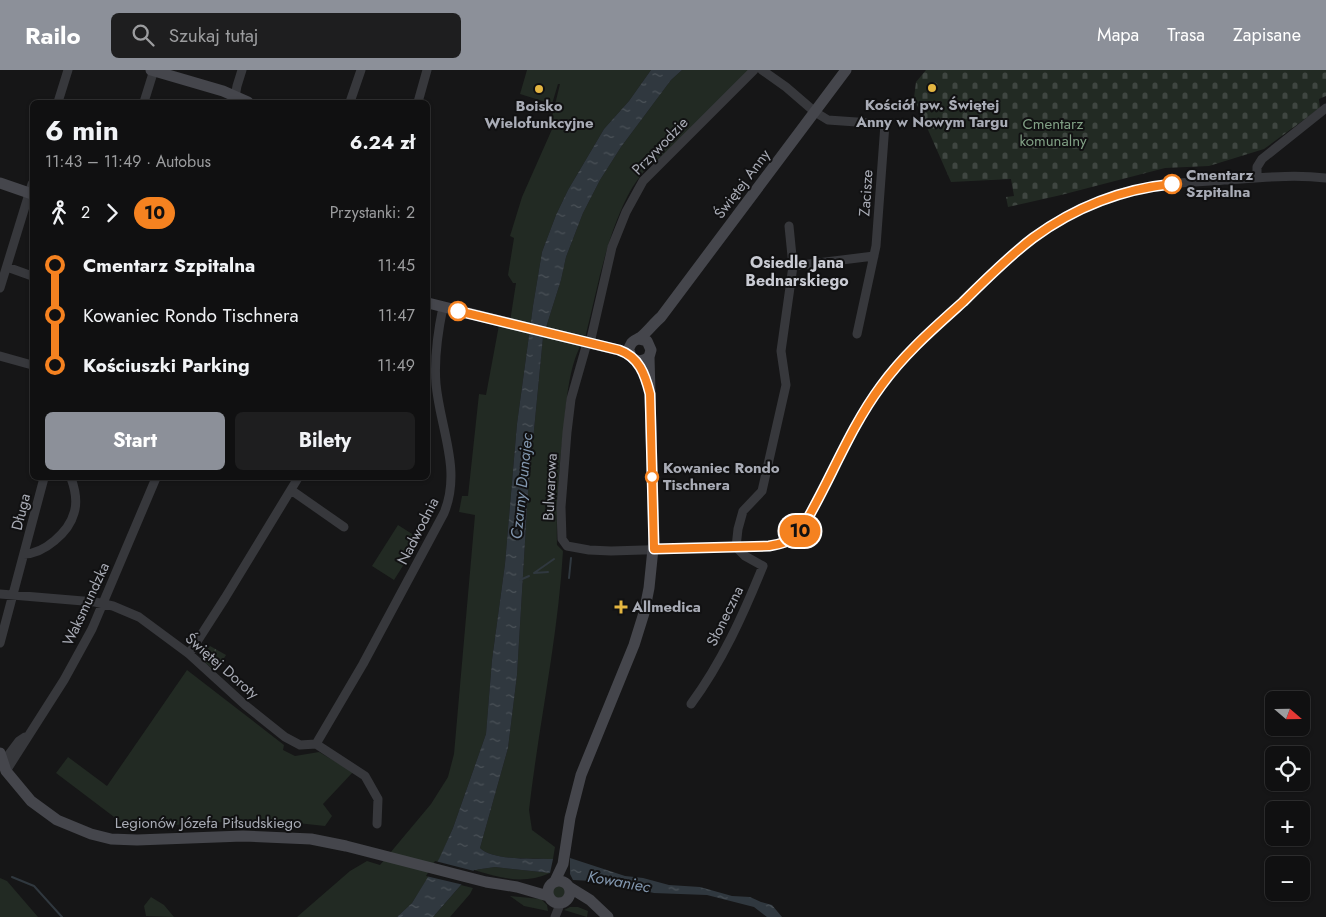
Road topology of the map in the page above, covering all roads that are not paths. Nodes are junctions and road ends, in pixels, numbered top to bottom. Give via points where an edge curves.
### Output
1 (68, 70) edge
2 (153, 70) edge
3 (242, 70) edge
4 (361, 70) edge
5 (427, 70) edge
6 (754, 70) edge
7 (762, 70) edge
8 (846, 70) edge
9 (234, 99) edge
10 (59, 100) edge
11 (145, 100) edge
12 (351, 100) edge
13 (419, 100) edge
14 (1326, 108) edge
15 (815, 112) junction
16 (1257, 178) junction
17 (1326, 178) edge
18 (0, 183) edge
19 (30, 190) edge
20 (30, 196) edge
21 (789, 226) dead end
22 (874, 256) junction
23 (793, 266) junction
24 (8, 267) junction
25 (30, 275) edge
26 (0, 288) edge
27 (430, 304) edge
28 (443, 307) junction
29 (661, 317) junction
30 (856, 334) dead end
31 (589, 343) junction
32 (650, 344) junction
33 (634, 349) junction
34 (0, 356) edge
35 (649, 357) junction
36 (30, 364) edge
37 (437, 392) junction
38 (430, 394) edge
39 (650, 394) junction
40 (43, 480) edge
41 (72, 480) edge
42 (155, 480) edge
43 (297, 480) edge
44 (291, 490) junction
45 (344, 527) dead end
46 (736, 547) junction
47 (654, 549) junction
48 (24, 554) junction
49 (0, 594) edge
50 (12, 595) junction
51 (104, 604) junction
52 (0, 643) edge
53 (189, 654) junction
54 (691, 704) dead end
55 (316, 744) junction
56 (2, 766) edge
57 (377, 824) dead end
58 (563, 859) junction
59 (568, 885) junction
60 (555, 894) junction
61 (594, 906) junction
62 (555, 916) edge
63 (608, 917) edge

1 - 10 street
2 - 9 street via 223,91
2 - 11 street
3 - 9 street
4 - 12 street
5 - 13 street
6 - 31 street, Przywodzie via 643,181 612,246
7 - 15 street
8 - 15 street, Świętej Anny
14 - 16 street via 1262,159 1257,167
15 - 22 street, Zacisze via 828,120 885,124
15 - 29 street, Świętej Anny
16 - 17 street, Bulwarowa
16 - 46 street, Bulwarowa via 1159,185 1132,191 1085,207 1032,239 917,345 881,386 798,535 780,544
18 - 19 street
20 - 24 street
21 - 23 street
22 - 23 street
22 - 30 street, Zacisze
23 - 46 street via 781,351 786,385 762,491 743,511
24 - 25 street
24 - 26 street
27 - 28 street
28 - 31 street
28 - 37 street, Nadwodnia
29 - 32 street, Świętej Anny
29 - 33 street, Świętej Anny
31 - 33 street
31 - 47 street, Bulwarowa via 571,399 562,492 562,539 567,546 589,550
32 - 33 street via 645,340
32 - 35 street, Świętej Anny
33 - 35 street via 643,360
33 - 39 street
34 - 36 street
35 - 39 street
37 - 38 street
37 - 55 street, Nadwodnia via 452,466 449,502 364,664
39 - 47 street
40 - 48 street, Długa
41 - 48 street, Długa via 76,498 69,524 46,549
42 - 51 street, Waksmundzka
43 - 44 street
44 - 45 street
44 - 53 street
46 - 47 street, Bulwarowa
46 - 54 street, Słoneczna via 763,566 745,610 709,679
47 - 58 street via 644,613 583,770
48 - 50 street, Długa
49 - 50 street, Świętej Doroty
50 - 51 street, Świętej Doroty
50 - 52 street, Długa
51 - 53 street, Świętej Doroty via 140,617
51 - 56 street, Waksmundzka via 64,680 28,735 18,742
53 - 55 street, Świętej Doroty via 285,737 300,745
55 - 57 street, Świętej Doroty via 365,776 378,799
56 - 60 street, Legionów Józefa Piłsudskiego via 31,801 49,816 74,828 111,839 277,837 322,841 486,882 517,887 528,885
58 - 59 street
58 - 60 street
59 - 60 street via 561,881
59 - 60 street via 570,893
59 - 61 street
60 - 61 street
60 - 62 street
61 - 63 street

